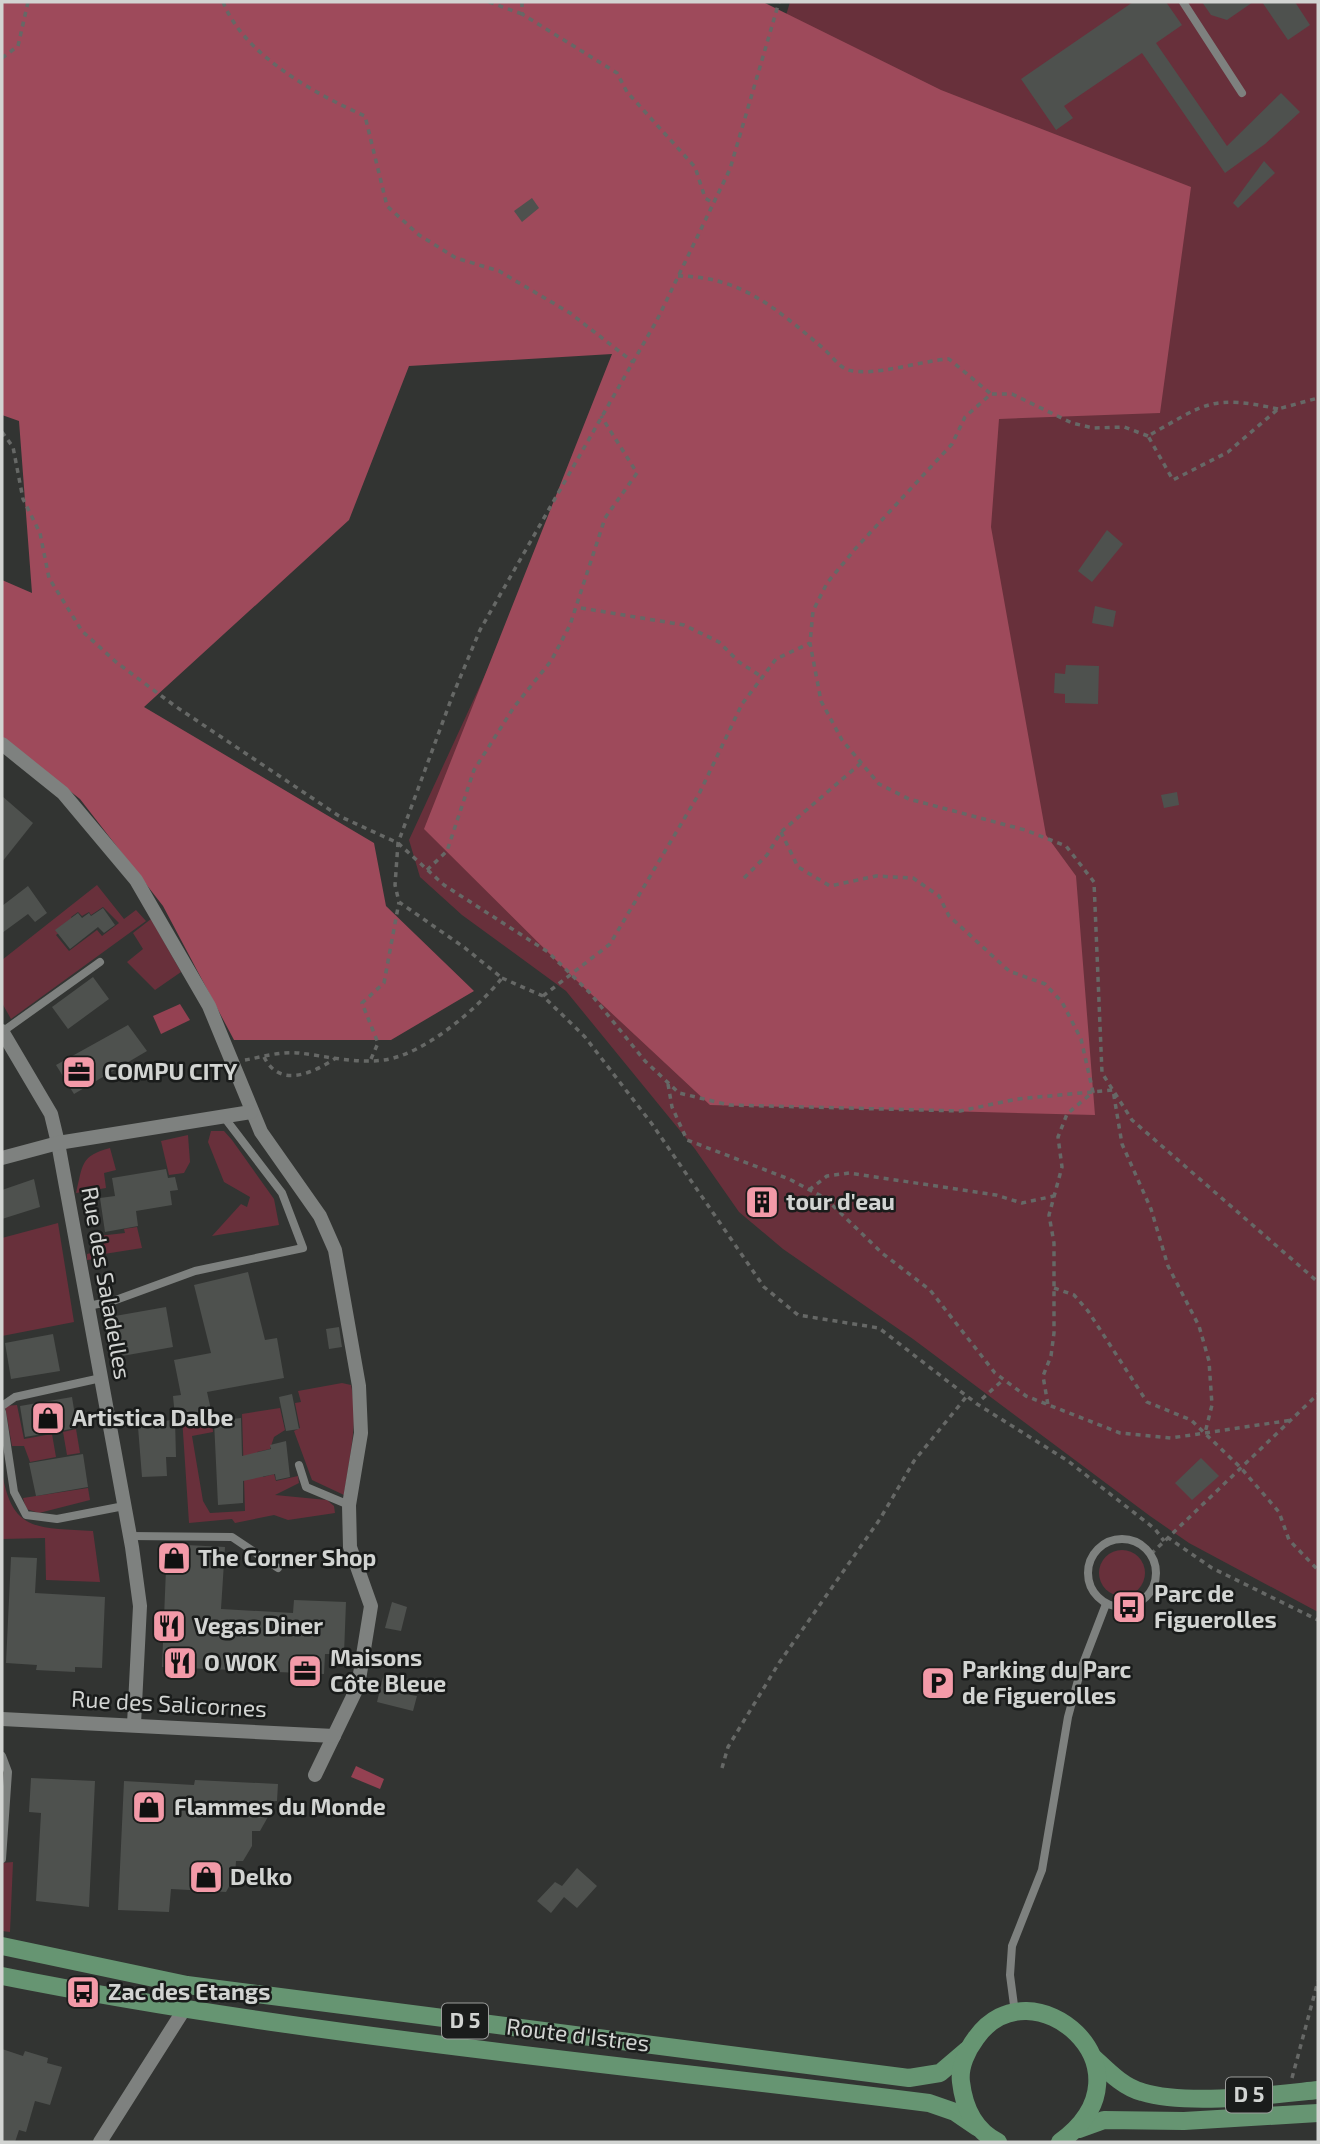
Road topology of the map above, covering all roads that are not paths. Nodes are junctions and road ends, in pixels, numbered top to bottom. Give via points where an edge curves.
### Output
1 (1183, 2) edge
2 (1242, 93) dead end
3 (2, 744) edge
4 (100, 962) dead end
5 (2, 1031) edge
6 (251, 1112) junction
7 (224, 1117) junction
8 (58, 1143) junction
9 (2, 1158) edge
10 (88, 1306) junction
11 (101, 1378) junction
12 (2, 1406) edge
13 (2, 1412) edge
14 (299, 1465) dead end
15 (349, 1505) junction
16 (124, 1506) junction
17 (130, 1536) junction
18 (278, 1568) dead end
19 (1106, 1604) junction
20 (2, 1719) edge
21 (134, 1724) junction
22 (334, 1736) junction
23 (2, 1756) edge
24 (315, 1775) dead end
25 (2, 1859) edge
26 (2, 1946) edge
27 (2, 1976) edge
28 (185, 2008) junction
29 (1015, 2013) junction
30 (967, 2050) junction
31 (1094, 2058) junction
32 (1318, 2090) edge
33 (1318, 2113) edge
34 (977, 2127) junction
35 (1078, 2130) junction
36 (100, 2142) edge
37 (998, 2142) edge
38 (1060, 2142) edge

1 - 2 lane
3 - 6 street via 63,793 136,880 209,1006
4 - 5 lane
5 - 8 street, Rue des Saladelles via 51,1114
6 - 7 street
6 - 15 street via 320,1216 335,1250 359,1386 361,1433
7 - 8 street
7 - 10 lane via 282,1193 303,1248 195,1271
8 - 9 street
8 - 10 street, Rue des Saladelles
10 - 11 street, Rue des Saladelles
11 - 12 lane via 15,1397
11 - 16 street, Rue des Saladelles
13 - 16 lane via 14,1492 26,1515 57,1519
14 - 15 lane via 306,1486
15 - 22 street via 350,1547 371,1606 358,1686
16 - 17 street, Rue des Saladelles
17 - 18 lane via 232,1537
17 - 21 street, Rue des Saladelles via 140,1606
19 - 19 lane via 1097,1597 1088,1577 1093,1555 1100,1546 1121,1539 1143,1546 1151,1554 1156,1575 1148,1596 1129,1607
19 - 29 lane via 1080,1669 1068,1717 1042,1870 1012,1946
20 - 21 street, Rue des Salicornes
21 - 22 street, Rue des Salicornes
22 - 24 street
23 - 25 lane via 8,1772
26 - 30 main road, Route d'Istres / D 5 via 187,1985 909,2078 940,2073
27 - 28 main road, Route d'Istres / D 5
28 - 34 main road, Route d'Istres / D 5 via 929,2103 955,2112
28 - 36 street
29 - 30 main road, Route d'Istres via 979,2033
29 - 31 main road via 1040,2012 1063,2020 1082,2036
30 - 34 main road via 960,2076 964,2104
31 - 32 main road, D 5 via 1140,2092 1179,2099
31 - 35 main road via 1097,2096
33 - 35 main road, D 5 via 1184,2121 1104,2120
34 - 37 main road, Route d'Istres
35 - 38 main road

